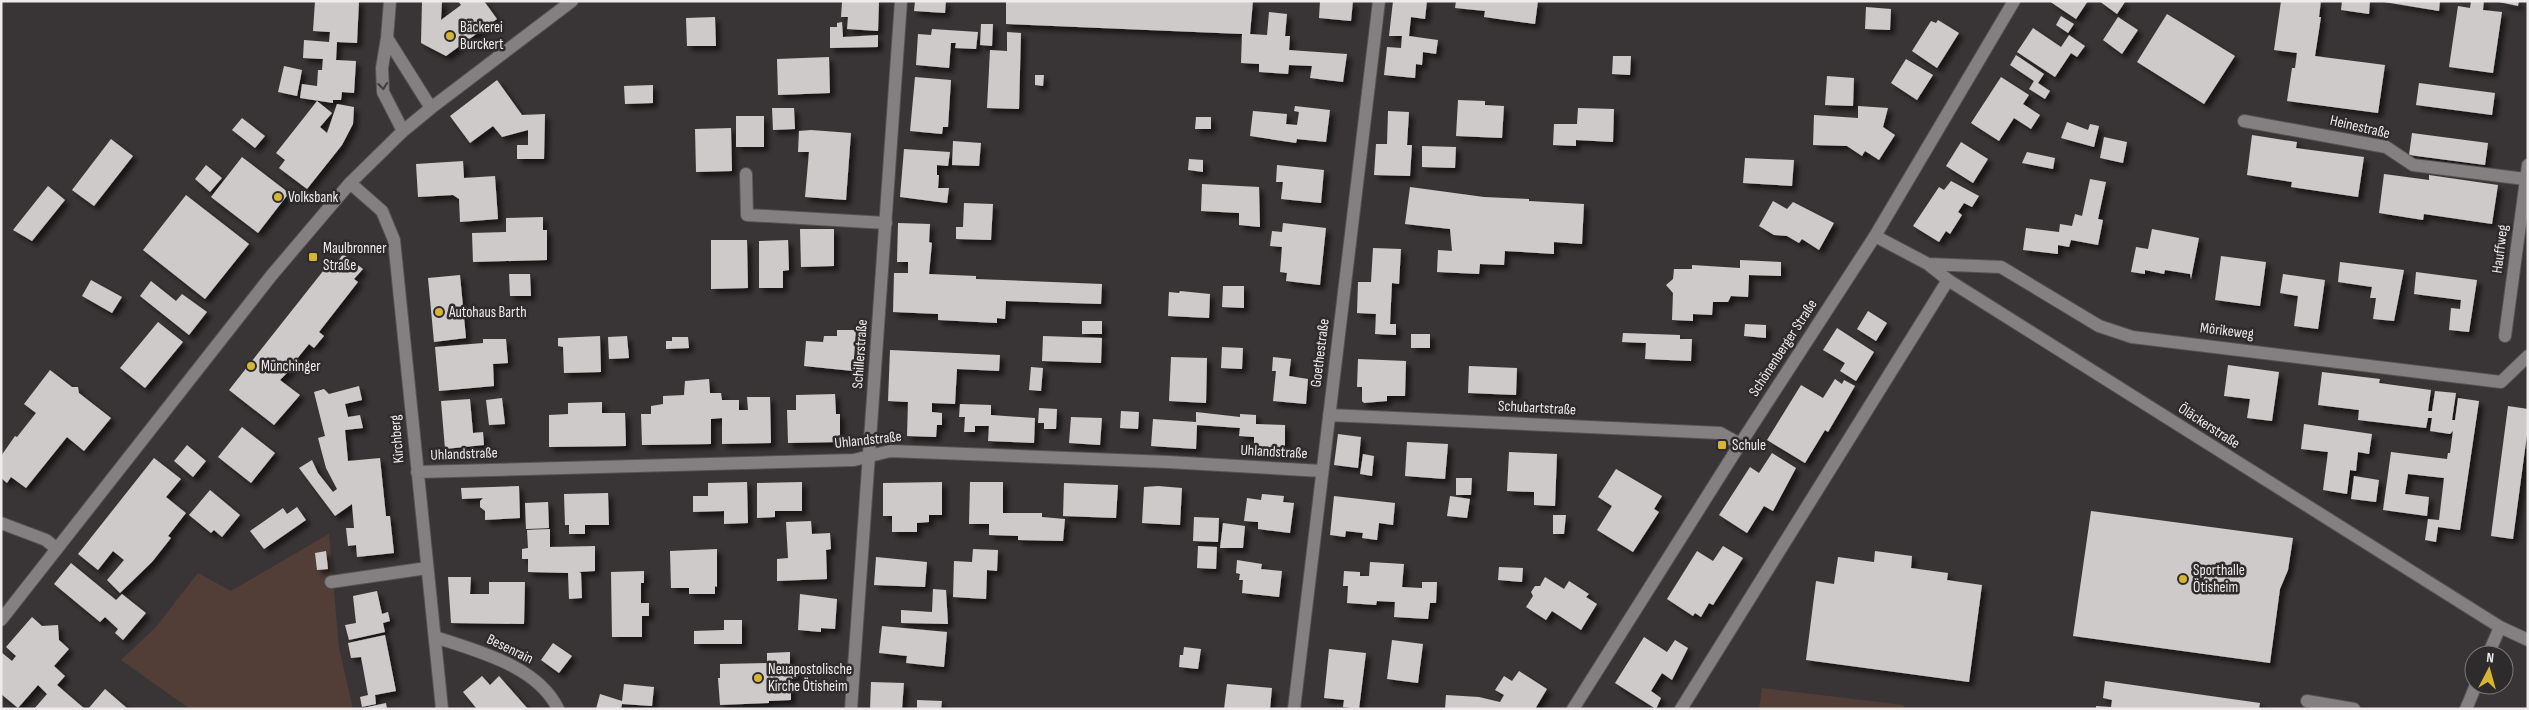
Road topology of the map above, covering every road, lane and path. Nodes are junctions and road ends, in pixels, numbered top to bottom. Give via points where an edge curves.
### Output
1 (390, 1) edge
2 (572, 1) edge
3 (901, 1) edge
4 (1379, 1) edge
5 (2014, 1) edge
6 (387, 38) junction
7 (430, 108) junction
8 (2244, 121) dead end
9 (403, 131) junction
10 (2528, 165) edge
11 (746, 174) dead end
12 (2525, 179) junction
13 (350, 183) junction
14 (886, 223) junction
15 (1875, 236) junction
16 (1928, 264) junction
17 (1948, 280) junction
18 (2505, 336) dead end
19 (2528, 356) edge
20 (1329, 414) junction
21 (1740, 444) junction
22 (869, 456) junction
23 (1322, 471) junction
24 (416, 472) junction
25 (1, 523) edge
26 (57, 549) junction
27 (427, 568) junction
28 (331, 582) dead end
29 (1, 620) edge
30 (2500, 627) junction
31 (435, 637) junction
32 (2528, 640) edge
33 (2492, 645) edge
34 (2472, 695) edge
35 (2307, 701) dead end
36 (442, 709) edge
37 (558, 709) edge
38 (851, 709) edge
39 (1294, 709) edge
40 (1573, 709) edge
41 (1681, 709) edge
42 (2354, 709) edge
43 (2466, 709) edge

1 - 6 street
2 - 7 street
3 - 14 street, Schillerstraße
4 - 20 street, Goethestraße
5 - 15 street, Schönenberger Straße
6 - 7 street
6 -> 9 street via 382,68 383,92
7 - 9 street
8 - 12 street, Heinestraße via 2386,147 2413,165
9 - 13 street
10 - 12 street, Hauffweg
11 - 14 street via 747,215
12 - 18 street, Hauffweg
13 - 24 street, Kirchberg via 382,211 394,240
13 - 26 street via 271,276
14 - 22 street, Schillerstraße
15 - 16 street, Öläckerstraße
15 - 21 street, Schönenberger Straße
16 - 17 street, Öläckerstraße
16 - 19 street, Mörikeweg via 2001,267 2099,326 2132,337 2501,382
17 - 30 street, Öläckerstraße
17 - 41 street
20 - 21 street, Schubartstraße via 1720,433
20 - 23 street, Goethestraße
21 - 40 street, Schönenberger Straße
22 - 23 street, Uhlandstraße via 890,451
22 - 24 street, Uhlandstraße via 844,460
22 - 38 street, Schillerstraße
23 - 39 street, Goethestraße
24 - 27 street, Kirchberg
25 - 26 street via 46,540
26 - 29 street
27 - 28 street
27 - 31 street, Kirchberg
30 - 32 street, Öläckerstraße
30 - 33 street
31 - 36 street, Kirchberg
31 - 37 street, Besenrain via 489,655 534,679 551,696
34 - 43 street
35 - 42 street

